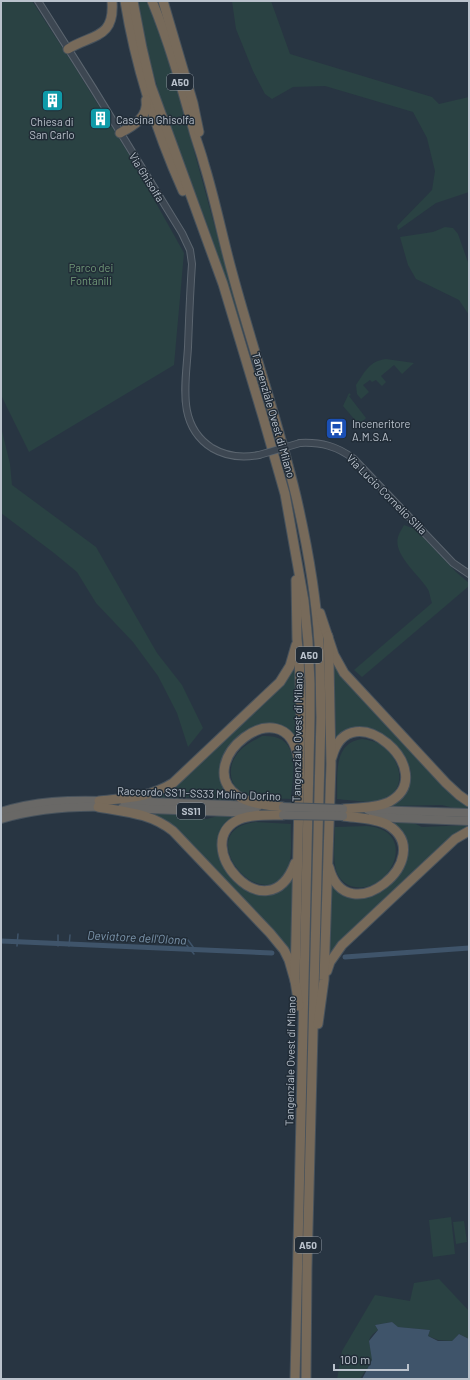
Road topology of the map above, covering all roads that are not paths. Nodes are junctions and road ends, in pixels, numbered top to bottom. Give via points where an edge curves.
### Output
1 (38, 1) edge
2 (112, 1) edge
3 (125, 1) edge
4 (133, 1) edge
5 (152, 1) edge
6 (160, 1) edge
7 (163, 1) edge
8 (168, 18) junction
9 (68, 49) junction
10 (143, 85) junction
11 (120, 133) junction
12 (204, 163) junction
13 (204, 233) junction
14 (186, 373) joint
15 (295, 549) junction
16 (469, 574) edge
17 (314, 593) junction
18 (328, 636) junction
19 (297, 639) junction
20 (299, 764) junction
21 (331, 764) junction
22 (469, 802) edge
23 (98, 804) junction
24 (283, 811) junction
25 (1, 812) edge
26 (343, 813) junction
27 (469, 813) edge
28 (1, 819) edge
29 (469, 820) edge
30 (469, 831) edge
31 (297, 858) junction
32 (328, 859) junction
33 (324, 980) junction
34 (295, 981) junction
35 (302, 1029) junction
36 (312, 1062) junction
37 (294, 1379) edge
38 (306, 1379) edge

1 - 9 street, Via Ghisolfa
2 - 9 highway via 111,18 106,29
3 - 10 highway
4 - 13 highway, Tangenziale Ovest di Milano / A50 via 151,86
5 - 12 highway, Tangenziale Ovest di Milano / A50 via 173,56
6 - 8 highway
7 - 8 highway
8 - 12 highway via 198,121
9 - 11 street, Via Ghisolfa
10 - 11 highway via 147,107 145,114
10 - 13 highway via 179,182
11 - 14 street, Via Ghisolfa via 190,250 192,264
12 - 17 highway, Tangenziale Ovest di Milano / A50 via 232,272 296,496
13 - 15 highway, Tangenziale Ovest di Milano / A50 via 223,284 263,417 284,494
14 - 16 street, Via Lucio Cornelio Silla, bridge via 187,412 193,430 199,438 226,454 248,457 300,444 317,443 344,451 453,563
15 - 19 highway
15 - 35 highway, Tangenziale Ovest di Milano / A50 via 304,601 310,683
17 - 18 highway
17 - 36 highway, Tangenziale Ovest di Milano / A50 via 319,643 320,717
18 - 21 highway
18 - 22 highway via 338,664 352,683 446,783
19 - 20 highway via 301,707
19 - 23 highway via 290,666 280,682 173,783 156,793
20 - 24 highway via 296,748 289,737 278,729 271,728 257,730 241,740 229,754 226,762 224,775 234,793 246,800
20 - 31 highway
21 - 26 highway via 341,740 362,732 377,736 390,745 404,767 404,784 389,802
21 - 32 highway
23 - 24 highway, Raccordo SS11-SS33 Molino Dorino / SS11
23 - 25 highway, Raccordo SS11-SS33 Molino Dorino / SS11 via 62,800
23 - 28 highway, Raccordo SS11-SS33 Molino Dorino / SS11 via 54,808
23 - 34 highway via 154,818 173,831 278,942 289,960
24 - 26 highway, Raccordo SS11-SS33 Molino Dorino / SS11, bridge
24 - 31 highway via 235,822 225,833 222,842 224,857 232,872 243,883 264,891 283,884
26 - 27 highway, Raccordo SS11-SS33 Molino Dorino / SS11
26 - 29 highway, Raccordo SS11-SS33 Molino Dorino / SS11
26 - 32 highway via 388,825 399,835 402,842 402,859 386,883 369,893 358,894 348,892 337,884
30 - 33 highway via 455,839 342,945 330,962
31 - 34 highway
32 - 33 highway
33 - 36 highway
34 - 35 highway
35 - 37 highway, Tangenziale Ovest di Milano / A50
36 - 38 highway, Tangenziale Ovest di Milano / A50

